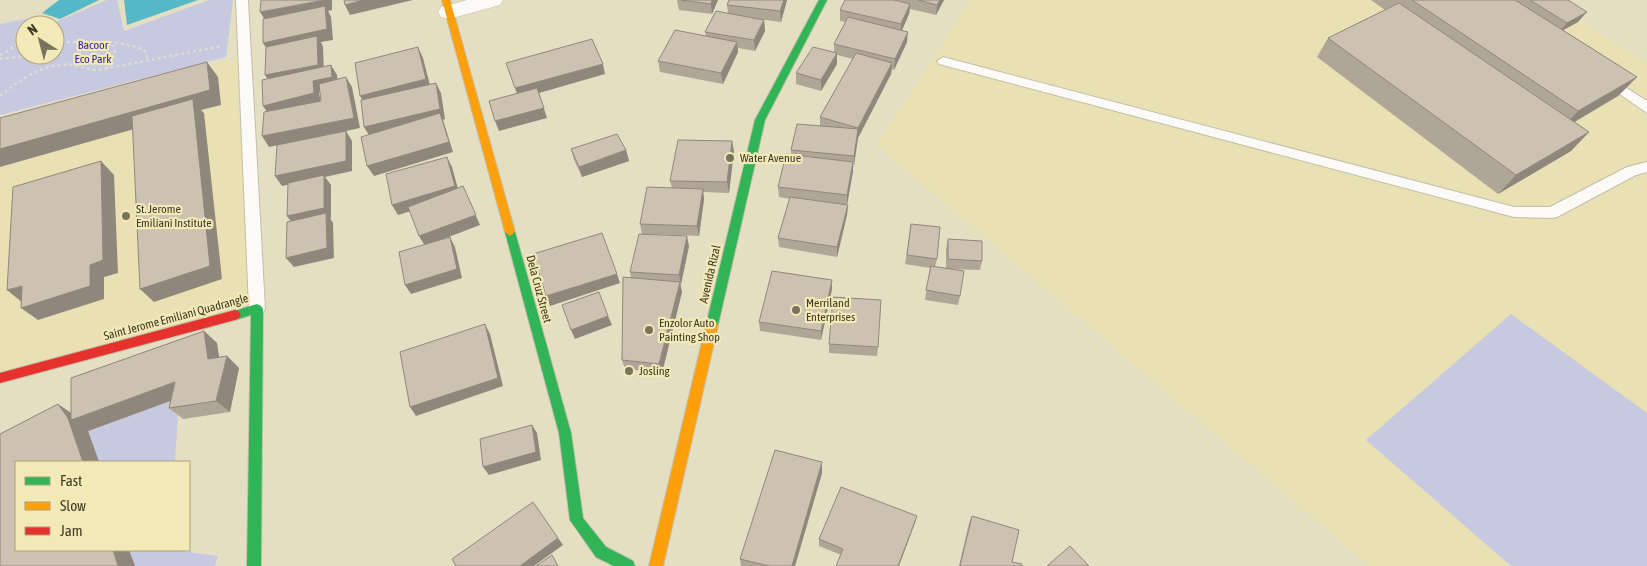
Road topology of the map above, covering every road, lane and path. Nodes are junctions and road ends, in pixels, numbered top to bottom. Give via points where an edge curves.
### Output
1 (242, 0) edge
2 (492, 0) edge
3 (823, 0) edge
4 (447, 6) edge
5 (105, 41) junction
6 (65, 42) edge
7 (244, 42) junction
8 (15, 46) edge
9 (0, 55) edge
10 (15, 57) edge
11 (0, 59) edge
12 (148, 60) junction
13 (942, 61) dead end
14 (106, 68) junction
15 (1600, 74) edge
16 (0, 96) edge
17 (1647, 108) edge
18 (1647, 168) edge
19 (257, 309) junction
20 (0, 378) edge
21 (254, 566) edge
22 (628, 566) edge
23 (656, 566) edge

1 - 7 lane
2 - 4 street
3 - 23 street, Avenida Rizal via 760,120
4 - 22 street, Dela Cruz Street via 565,434 577,520 601,552
5 - 6 path
5 - 12 path via 130,44 144,50
5 - 14 path via 114,46 114,54
7 - 12 path
7 - 19 lane
8 - 9 path
10 - 11 path
12 - 14 path
13 - 18 lane via 1514,212 1552,213 1632,171
14 - 16 path via 89,70 74,64 56,66 22,78
15 - 17 lane
19 - 20 street, Saint Jerome Emiliani Quadrangle
19 - 21 street, Saint Jerome Emiliani Quadrangle

